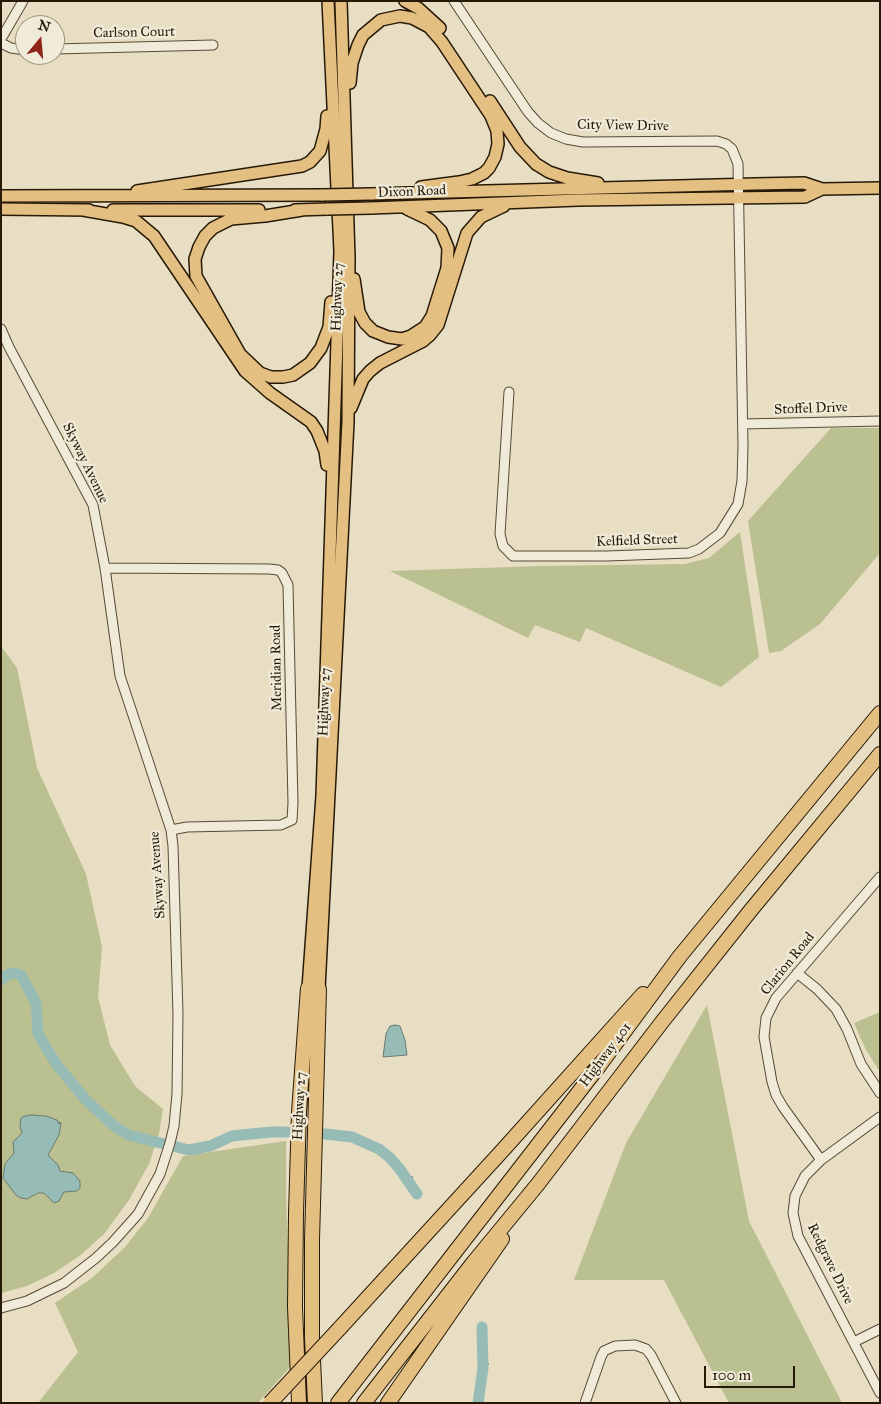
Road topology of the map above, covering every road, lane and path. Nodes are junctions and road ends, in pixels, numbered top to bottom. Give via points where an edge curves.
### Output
1 (23, 1) edge
2 (328, 1) edge
3 (340, 1) edge
4 (405, 1) edge
5 (454, 1) edge
6 (1, 41) edge
7 (213, 45) dead end
8 (15, 49) edge
9 (65, 49) edge
10 (331, 82) junction
11 (345, 117) junction
12 (739, 184) junction
13 (622, 187) junction
14 (880, 188) edge
15 (822, 189) junction
16 (390, 194) junction
17 (578, 195) junction
18 (1, 196) edge
19 (106, 196) junction
20 (739, 198) junction
21 (509, 203) junction
22 (401, 207) junction
23 (1, 209) edge
24 (83, 210) junction
25 (302, 210) junction
26 (344, 255) junction
27 (1, 329) edge
28 (509, 392) dead end
29 (880, 421) edge
30 (348, 422) junction
31 (742, 424) junction
32 (332, 493) junction
33 (105, 568) junction
34 (880, 713) edge
35 (880, 754) edge
36 (171, 830) junction
37 (880, 877) edge
38 (680, 956) junction
39 (796, 973) junction
40 (313, 989) junction
41 (880, 1093) edge
42 (880, 1117) edge
43 (821, 1160) junction
44 (538, 1184) junction
45 (1, 1308) edge
46 (880, 1329) edge
47 (854, 1342) junction
48 (880, 1393) edge
49 (270, 1403) edge
50 (299, 1403) edge
51 (316, 1403) edge
52 (338, 1403) edge
53 (364, 1403) edge
54 (388, 1403) edge
55 (585, 1403) edge
56 (676, 1403) edge

1 - 6 street
2 - 10 main road, Highway 27
3 - 11 main road, Highway 27
4 - 13 main road via 442,30 520,147 536,164 567,178
5 - 12 street, City View Drive via 528,112 549,131 583,142 722,142 735,154
6 - 8 street
7 - 9 street, Carlson Court
10 - 19 main road via 323,145 310,162 302,166
10 - 26 main road, Highway 27
11 - 16 main road via 352,63 358,45 367,31 381,20 400,16 420,21 435,32 491,116 498,144 495,157 484,173 472,179
11 - 26 main road, Highway 27
12 - 13 main road, Dixon Road
12 - 15 main road, Dixon Road via 804,183
12 - 20 street, Kelfield Street
13 - 17 main road, Dixon Road
14 - 15 main road, Dixon Road
15 - 20 main road, Dixon Road via 805,198
16 - 17 main road, Dixon Road
16 - 19 main road, Dixon Road, bridge
17 - 20 main road, Dixon Road
17 - 21 main road, Dixon Road
18 - 19 main road, Dixon Road
20 - 31 street, Kelfield Street
21 - 22 main road, Dixon Road
21 - 30 main road via 473,224 466,234 438,325 422,341 370,371 358,389
22 - 25 main road, Dixon Road, bridge
22 - 26 main road via 430,220 441,231 448,248 447,268 432,316 425,326 402,339 373,331 359,312 354,274
23 - 24 main road, Dixon Road
24 - 25 main road, Dixon Road
24 - 32 main road via 123,217 136,222 154,236 245,371 304,416 317,431 326,451
25 - 26 main road via 231,219 222,223 205,236 195,259 199,283 240,354 260,373 277,377 293,375 310,363 321,348 329,327 333,274
26 - 30 main road, Highway 27
26 - 32 main road, Highway 27
27 - 33 street, Skyway Avenue via 93,505
28 - 31 street, Kelfield Street via 500,528 503,546 513,556 678,554 699,549 720,533 738,504 742,481
29 - 31 street, Stoffel Drive
30 - 40 main road, Highway 27
32 - 40 main road, Highway 27
33 - 36 street, Skyway Avenue via 120,676
33 - 36 street, Meridian Road via 269,569 282,573 288,585 292,820 281,826
34 - 38 highway, Highway 401
35 - 44 highway, Highway 401 via 735,930
36 - 45 street, Skyway Avenue via 178,1014 177,1094 174,1126 160,1174 138,1214 96,1258 64,1283 27,1301
37 - 39 street, Clarion Road
38 - 49 highway, bridge
38 - 52 highway, Highway 401
39 - 41 street via 836,1009 861,1064
39 - 43 street, Clarion Road via 767,1014 764,1037 776,1094
40 - 50 highway, Highway 27 via 301,1084 296,1213
40 - 51 highway, Highway 27 via 311,1260
42 - 43 street, Redgrave Drive
43 - 47 street, Redgrave Drive via 805,1176 795,1196 793,1213 798,1236
44 - 53 highway, Highway 401
44 - 54 highway
46 - 47 street
47 - 48 street, Redgrave Drive
55 - 56 street via 604,1351 615,1346 635,1345 651,1355

